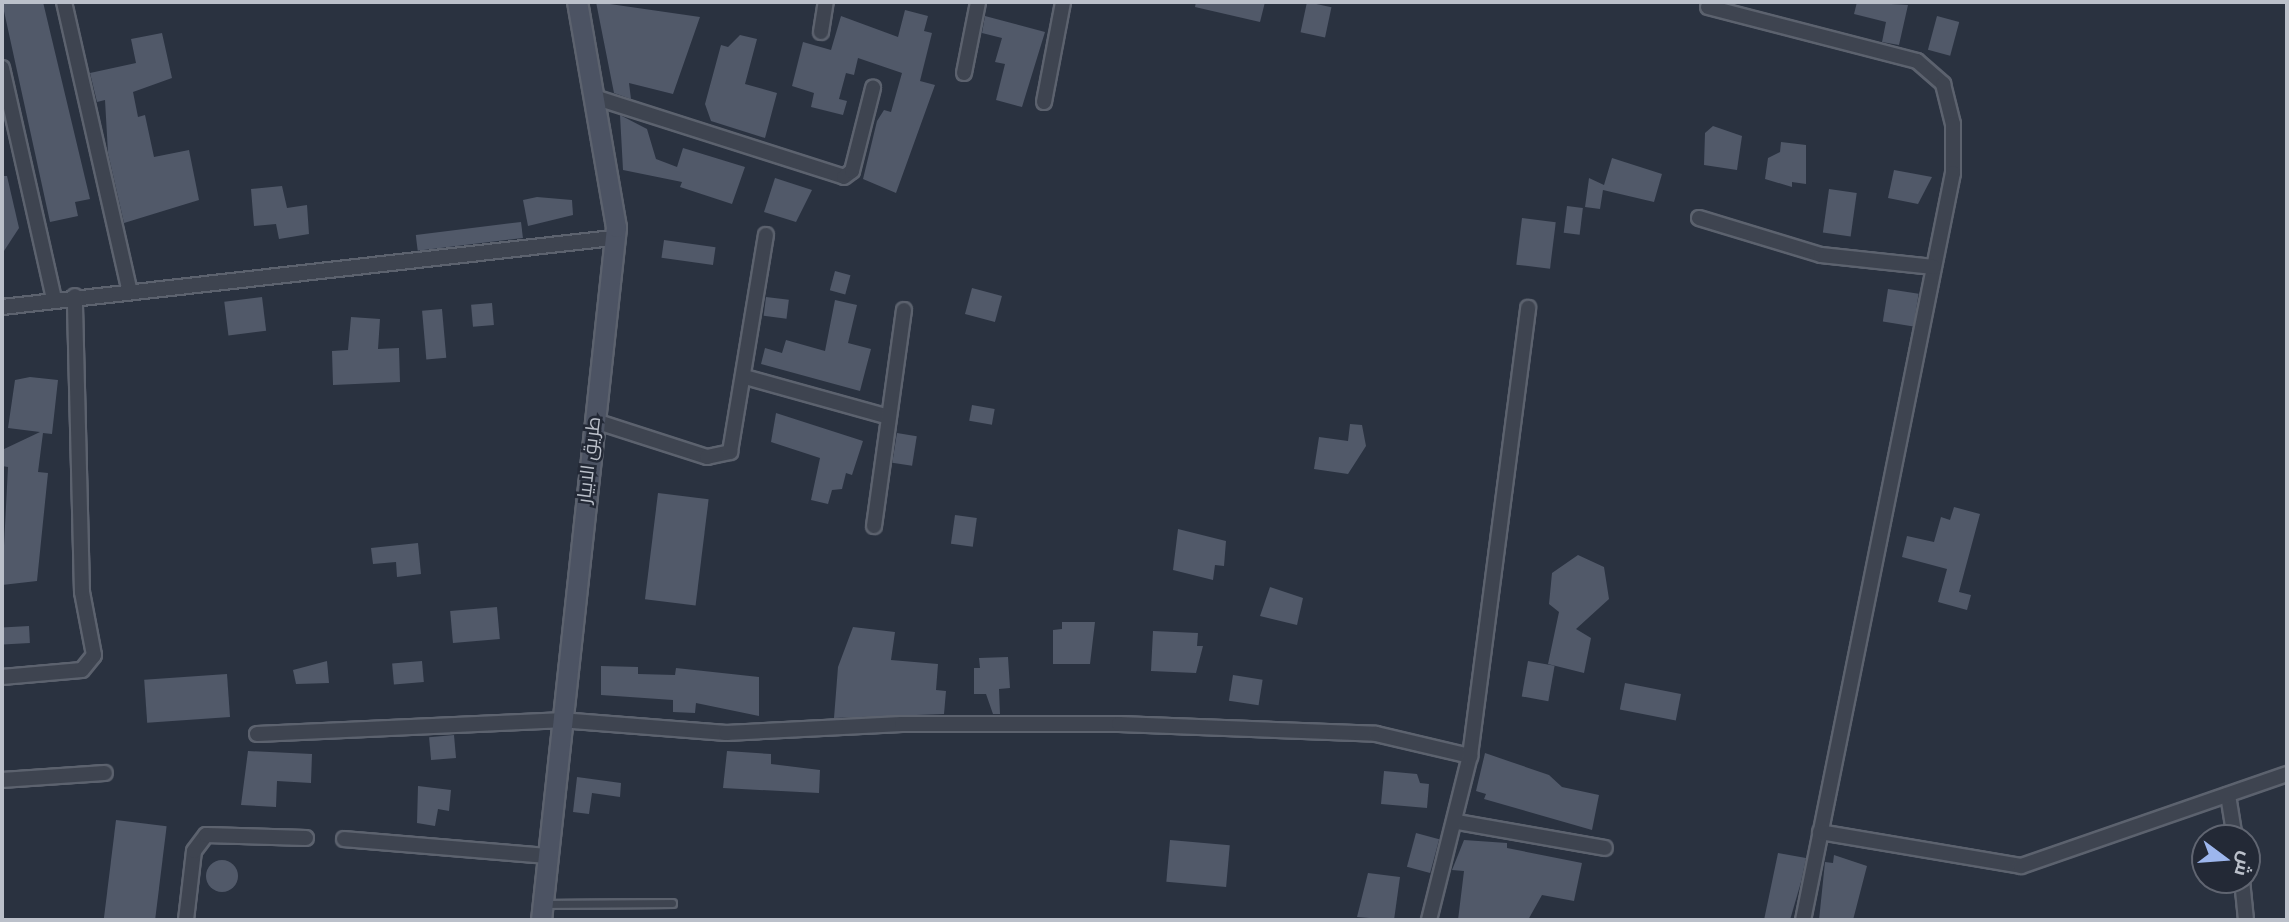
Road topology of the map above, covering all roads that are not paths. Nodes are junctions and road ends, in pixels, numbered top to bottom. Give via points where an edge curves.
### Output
1 (64, 2) edge
2 (577, 2) edge
3 (826, 2) edge
4 (978, 2) edge
5 (1063, 2) edge
6 (1708, 7) dead end
7 (821, 32) dead end
8 (2, 68) edge
9 (964, 73) dead end
10 (873, 88) dead end
11 (594, 97) junction
12 (1044, 102) dead end
13 (1699, 218) dead end
14 (766, 235) dead end
15 (612, 238) junction
16 (1933, 267) junction
17 (129, 289) junction
18 (75, 296) junction
19 (54, 299) junction
20 (2, 307) edge
21 (1528, 309) dead end
22 (904, 310) dead end
23 (2, 313) edge
24 (745, 377) junction
25 (889, 417) junction
26 (595, 421) junction
27 (874, 526) dead end
28 (2, 677) edge
29 (560, 720) junction
30 (257, 734) dead end
31 (1470, 756) junction
32 (104, 773) dead end
33 (2287, 774) edge
34 (2, 780) edge
35 (2228, 795) junction
36 (1458, 822) junction
37 (2233, 824) edge
38 (1820, 832) junction
39 (306, 838) dead end
40 (344, 839) dead end
41 (1605, 848) dead end
42 (546, 856) junction
43 (2243, 894) edge
44 (672, 903) dead end
45 (541, 912) edge
46 (186, 920) edge
47 (1429, 920) edge
48 (1803, 920) edge
49 (2246, 920) edge

1 - 17 street
2 - 11 main road, طريق الابيار
3 - 7 street
4 - 9 street
5 - 12 street
6 - 16 street via 1930,68 1950,104 1954,145
8 - 19 street
10 - 11 street via 852,171 844,177
11 - 15 main road, طريق الابيار via 616,227
13 - 16 street via 1821,255
14 - 24 street
15 - 17 street
15 - 26 main road, طريق الابيار
16 - 38 street
17 - 18 street
18 - 19 street
18 - 28 street via 81,582 94,655 82,670
19 - 20 street
20 - 23 street
21 - 31 street
22 - 25 street
24 - 25 street
24 - 26 street via 736,442 724,456 669,447
25 - 27 street
26 - 29 main road, طريق الابيار
29 - 30 street
29 - 31 street via 726,733 902,724 1327,731 1410,738
29 - 42 main road, طريق الابيار
31 - 36 street
32 - 34 street
33 - 35 street
35 - 37 street
35 - 38 street via 2021,866
36 - 41 street
36 - 47 street
38 - 48 street
39 - 46 street via 206,835 194,851
40 - 42 street
42 - 45 main road, طريق الابيار
43 - 49 street
44 - 45 lane

